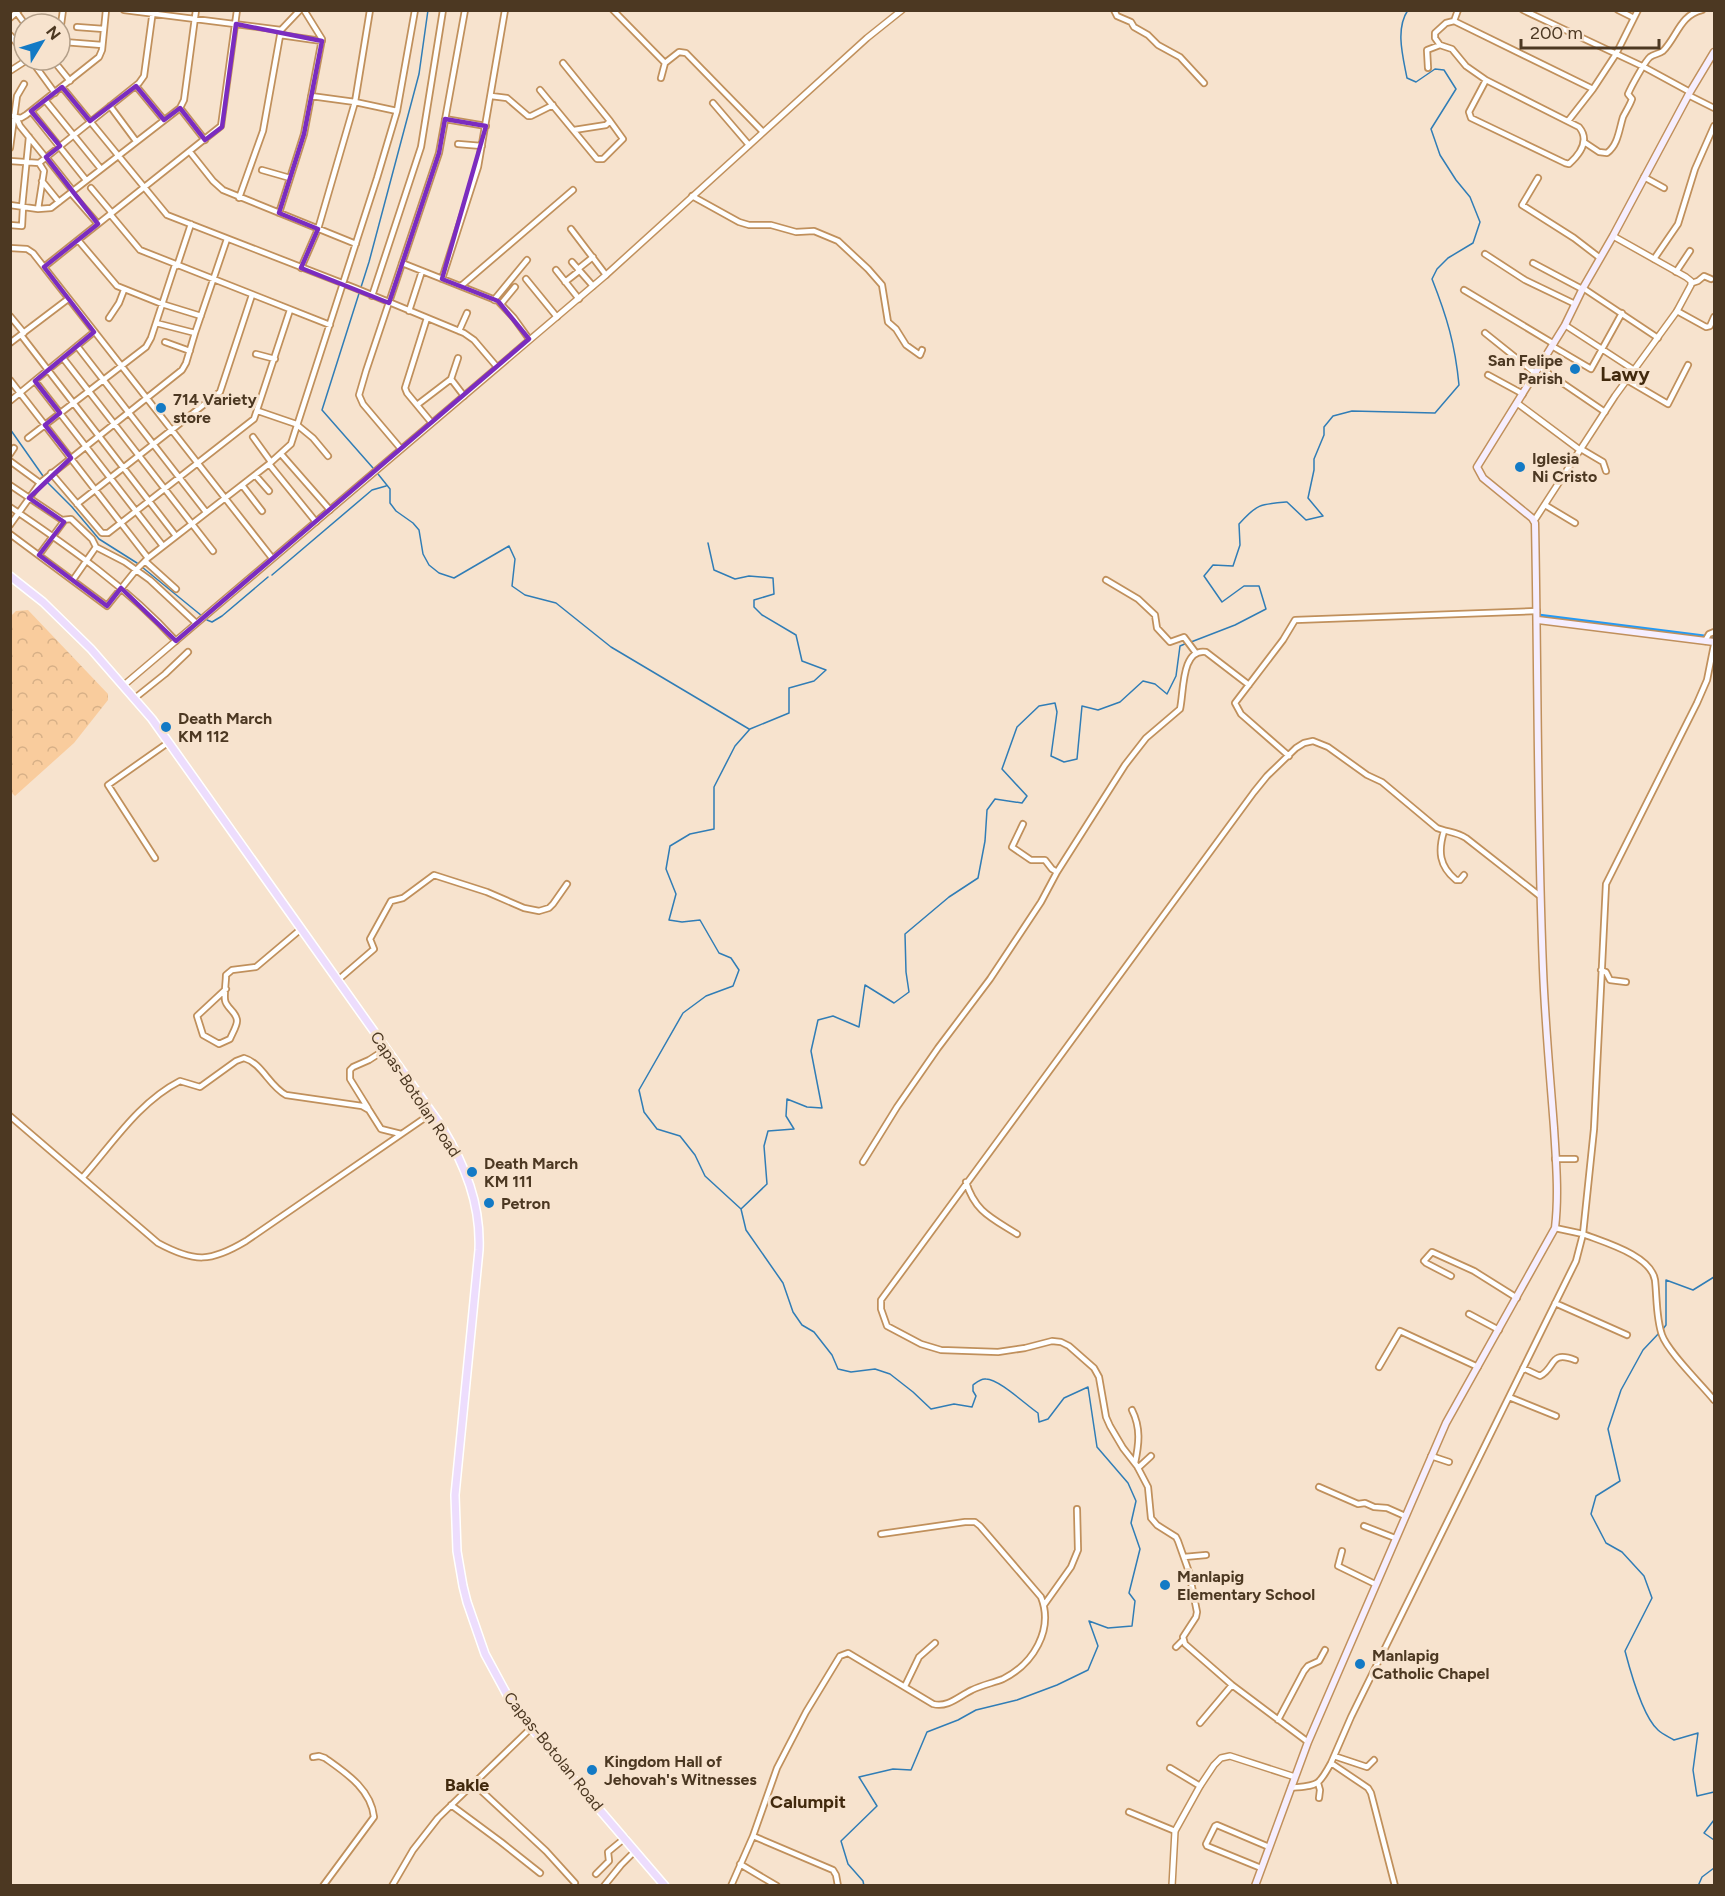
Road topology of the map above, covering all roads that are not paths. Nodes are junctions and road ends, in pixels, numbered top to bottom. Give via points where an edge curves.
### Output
1 (106, 10) edge
2 (124, 10) edge
3 (196, 10) edge
4 (237, 10) edge
5 (302, 10) edge
6 (370, 10) edge
7 (415, 10) edge
8 (443, 10) edge
9 (465, 10) edge
10 (505, 10) edge
11 (614, 10) edge
12 (902, 10) edge
13 (1114, 10) edge
14 (1458, 10) edge
15 (1523, 10) edge
16 (1617, 10) edge
17 (1638, 10) edge
18 (1702, 10) edge
19 (153, 12) edge
20 (1634, 18) junction
21 (195, 20) junction
22 (1454, 21) junction
23 (236, 24) junction
24 (77, 27) dead end
25 (104, 28) junction
26 (280, 32) junction
27 (322, 41) junction
28 (72, 43) edge
29 (102, 45) junction
30 (1440, 45) junction
31 (1714, 52) edge
32 (1616, 54) junction
33 (563, 63) dead end
34 (665, 63) junction
35 (1644, 67) junction
36 (1428, 68) dead end
37 (38, 72) edge
38 (63, 72) edge
39 (661, 78) dead end
40 (1485, 80) junction
41 (70, 81) junction
42 (1204, 83) dead end
43 (24, 84) dead end
44 (136, 86) junction
45 (62, 87) junction
46 (1593, 89) junction
47 (540, 90) dead end
48 (55, 93) junction
49 (1689, 93) junction
50 (311, 96) junction
51 (491, 96) junction
52 (45, 100) junction
53 (355, 102) junction
54 (713, 103) dead end
55 (553, 105) junction
56 (110, 106) junction
57 (180, 108) junction
58 (1714, 108) edge
59 (31, 111) junction
60 (396, 111) junction
61 (14, 117) edge
62 (445, 119) junction
63 (164, 120) junction
64 (90, 121) junction
65 (610, 121) junction
66 (1568, 121) junction
67 (486, 126) junction
68 (1714, 126) edge
69 (574, 130) junction
70 (763, 132) junction
71 (73, 135) junction
72 (29, 137) junction
73 (205, 140) junction
74 (136, 141) junction
75 (1584, 142) junction
76 (458, 144) dead end
77 (749, 145) junction
78 (60, 146) junction
79 (482, 146) junction
80 (10, 148) edge
81 (190, 152) junction
82 (118, 155) junction
83 (46, 158) junction
84 (10, 161) edge
85 (26, 163) junction
86 (39, 163) junction
87 (101, 169) junction
88 (262, 170) dead end
89 (290, 177) junction
90 (1644, 177) junction
91 (1538, 178) dead end
92 (86, 180) junction
93 (42, 181) junction
94 (91, 188) dead end
95 (144, 188) junction
96 (1664, 188) dead end
97 (573, 190) dead end
98 (72, 192) junction
99 (692, 196) junction
100 (239, 198) junction
101 (59, 202) junction
102 (10, 205) edge
103 (22, 207) junction
104 (38, 209) junction
105 (279, 213) junction
106 (111, 214) junction
107 (98, 224) junction
108 (191, 224) junction
109 (10, 225) edge
110 (318, 229) junction
111 (571, 229) dead end
112 (1613, 236) junction
113 (227, 239) junction
114 (78, 240) junction
115 (356, 243) junction
116 (10, 248) edge
117 (1690, 251) dead end
118 (1485, 254) dead end
119 (592, 257) junction
120 (1600, 258) junction
121 (1654, 259) junction
122 (527, 260) dead end
123 (572, 262) dead end
124 (1533, 262) dead end
125 (402, 263) junction
126 (176, 265) junction
127 (44, 267) junction
128 (302, 268) junction
129 (556, 270) dead end
130 (579, 270) junction
131 (422, 271) junction
132 (1676, 272) junction
133 (606, 275) junction
134 (214, 279) junction
135 (442, 279) junction
136 (526, 279) dead end
137 (1711, 279) dead end
138 (566, 282) junction
139 (1692, 283) junction
140 (343, 284) junction
141 (461, 286) junction
142 (593, 286) junction
143 (515, 287) dead end
144 (1583, 289) junction
145 (124, 290) junction
146 (1464, 290) dead end
147 (252, 295) junction
148 (372, 296) junction
149 (68, 299) junction
150 (579, 299) junction
151 (494, 300) junction
152 (389, 303) junction
153 (162, 304) junction
154 (501, 304) junction
155 (1575, 304) junction
156 (290, 310) junction
157 (409, 311) junction
158 (1677, 311) junction
159 (467, 313) dead end
160 (1622, 314) junction
161 (10, 316) edge
162 (201, 316) junction
163 (557, 317) junction
164 (1714, 317) edge
165 (109, 318) dead end
166 (427, 318) junction
167 (156, 323) junction
168 (1565, 325) junction
169 (330, 326) junction
170 (94, 332) junction
171 (459, 332) junction
172 (195, 333) junction
173 (1485, 333) dead end
174 (23, 334) junction
175 (1658, 338) junction
176 (529, 339) junction
177 (165, 342) dead end
178 (10, 343) edge
179 (1553, 345) junction
180 (77, 346) junction
181 (1602, 349) junction
182 (922, 350) dead end
183 (190, 351) junction
184 (255, 354) dead end
185 (63, 358) junction
186 (458, 358) dead end
187 (274, 359) junction
188 (1688, 365) dead end
189 (121, 366) junction
190 (497, 367) junction
191 (49, 370) junction
192 (1537, 370) junction
193 (1634, 370) junction
194 (1488, 375) dead end
195 (451, 379) junction
196 (104, 380) junction
197 (1627, 380) junction
198 (10, 381) edge
199 (35, 381) junction
200 (89, 391) junction
201 (20, 393) junction
202 (1523, 394) junction
203 (464, 396) junction
204 (146, 398) junction
205 (10, 401) edge
206 (74, 403) junction
207 (1517, 404) junction
208 (417, 405) junction
209 (258, 411) junction
210 (129, 412) junction
211 (1605, 412) junction
212 (60, 413) junction
213 (431, 422) junction
214 (114, 424) junction
215 (296, 424) junction
216 (45, 425) junction
217 (172, 431) junction
218 (99, 435) junction
219 (253, 437) dead end
220 (28, 438) dead end
221 (154, 445) junction
222 (86, 446) junction
223 (401, 449) junction
224 (1581, 449) junction
225 (281, 454) junction
226 (140, 456) junction
227 (328, 456) dead end
228 (71, 458) junction
229 (10, 461) edge
230 (270, 463) junction
231 (197, 464) junction
232 (124, 468) junction
233 (1606, 471) dead end
234 (51, 473) junction
235 (255, 475) junction
236 (111, 478) junction
237 (179, 478) junction
238 (40, 483) junction
239 (10, 484) edge
240 (242, 485) junction
241 (165, 489) junction
242 (96, 490) junction
243 (268, 491) dead end
244 (29, 498) junction
245 (225, 498) junction
246 (150, 501) junction
247 (77, 504) junction
248 (1545, 505) junction
249 (10, 507) edge
250 (330, 510) junction
251 (137, 511) junction
252 (262, 511) dead end
253 (206, 512) junction
254 (19, 513) junction
255 (64, 521) junction
256 (1534, 521) junction
257 (316, 522) junction
258 (122, 523) junction
259 (191, 523) junction
260 (1575, 523) dead end
261 (10, 525) edge
262 (10, 534) edge
263 (53, 536) junction
264 (176, 536) junction
265 (163, 546) junction
266 (96, 547) junction
267 (213, 551) dead end
268 (39, 555) junction
269 (272, 558) junction
270 (147, 559) junction
271 (85, 561) junction
272 (136, 570) junction
273 (10, 576) edge
274 (73, 580) junction
275 (1106, 580) dead end
276 (121, 588) junction
277 (176, 589) dead end
278 (1537, 610) junction
279 (1538, 620) junction
280 (196, 623) junction
281 (1714, 633) edge
282 (176, 641) junction
283 (1705, 641) junction
284 (1714, 644) edge
285 (188, 652) dead end
286 (1196, 652) junction
287 (124, 685) junction
288 (1249, 685) junction
289 (135, 698) junction
290 (169, 742) junction
291 (1289, 756) junction
292 (1023, 824) dead end
293 (1444, 831) junction
294 (155, 858) dead end
295 (1057, 872) junction
296 (1464, 875) dead end
297 (567, 884) dead end
298 (1541, 896) junction
299 (302, 928) junction
300 (1601, 970) junction
301 (338, 980) junction
302 (1626, 982) dead end
303 (226, 989) junction
304 (386, 1048) junction
305 (369, 1110) junction
306 (432, 1113) junction
307 (10, 1116) edge
308 (401, 1134) junction
309 (1555, 1159) junction
310 (1575, 1159) dead end
311 (863, 1162) dead end
312 (83, 1177) junction
313 (966, 1182) junction
314 (1555, 1228) junction
315 (1017, 1234) dead end
316 (1583, 1234) junction
317 (1451, 1276) dead end
318 (1517, 1298) junction
319 (1555, 1303) junction
320 (1468, 1314) dead end
321 (1499, 1330) junction
322 (1627, 1335) dead end
323 (1575, 1360) dead end
324 (1379, 1367) dead end
325 (1478, 1367) junction
326 (1523, 1368) junction
327 (1509, 1397) junction
328 (1714, 1400) edge
329 (1132, 1410) dead end
330 (1556, 1416) dead end
331 (1151, 1456) dead end
332 (1431, 1456) junction
333 (1449, 1462) dead end
334 (1135, 1463) junction
335 (1138, 1468) junction
336 (1319, 1487) dead end
337 (1077, 1509) dead end
338 (1405, 1516) junction
339 (1364, 1526) dead end
340 (881, 1534) dead end
341 (1395, 1538) junction
342 (1342, 1551) dead end
343 (1206, 1555) dead end
344 (1185, 1557) junction
345 (1375, 1584) junction
346 (1044, 1605) junction
347 (1183, 1640) junction
348 (935, 1644) dead end
349 (1176, 1647) dead end
350 (1325, 1650) dead end
351 (1232, 1685) junction
352 (905, 1686) junction
353 (1278, 1720) junction
354 (1200, 1723) dead end
355 (531, 1728) junction
356 (1308, 1742) junction
357 (1334, 1756) junction
358 (313, 1757) dead end
359 (1374, 1760) dead end
360 (1331, 1762) junction
361 (1170, 1768) dead end
362 (1295, 1777) junction
363 (1318, 1783) junction
364 (474, 1784) junction
365 (1200, 1786) junction
366 (1291, 1788) junction
367 (1319, 1798) dead end
368 (451, 1805) junction
369 (1129, 1812) dead end
370 (1175, 1831) junction
371 (753, 1836) junction
372 (625, 1838) junction
373 (1269, 1847) junction
374 (635, 1851) junction
375 (740, 1864) junction
376 (1261, 1868) junction
377 (540, 1873) dead end
378 (596, 1874) dead end
379 (575, 1883) dead end
380 (323, 1886) edge
381 (392, 1886) edge
382 (604, 1886) edge
383 (665, 1886) edge
384 (731, 1886) edge
385 (777, 1886) edge
386 (838, 1886) edge
387 (1172, 1886) edge
388 (1255, 1886) edge
389 (1395, 1886) edge

1 - 25 street
2 - 19 street
3 - 21 street
4 - 23 street
5 - 26 street
5 - 27 street
6 - 53 street
7 - 60 street
8 - 148 street via 421,147
9 - 62 street
10 - 51 street
11 - 34 street
12 - 70 street
13 - 42 street via 1117,16 1180,57
14 - 22 street
15 - 32 street
16 - 20 street
17 - 20 street
18 - 35 street via 1686,19 1662,52 1651,56
19 - 21 street
19 - 44 street via 144,76
20 - 32 street
21 - 23 street
21 - 57 street
22 - 30 street via 1435,33
22 - 46 street
23 - 26 street
23 - 73 street via 222,124
24 - 25 street
25 - 29 street
26 - 27 street
26 - 100 street via 263,131
27 - 50 street
28 - 29 street
29 - 41 street via 99,57
30 - 36 street via 1426,52
30 - 40 street via 1452,49
31 - 49 main road
32 - 35 street
32 - 46 street
33 - 65 street
34 - 39 street
34 - 70 street via 679,52 686,53
35 - 49 street
35 - 75 street via 1628,92 1631,102 1611,151 1599,152
37 - 48 street
38 - 41 street
40 - 66 street
40 - 75 street via 1469,112 1471,118 1567,164
41 - 45 street
43 - 61 street via 17,96
44 - 56 street
44 - 63 street
45 - 48 street
45 - 64 street
46 - 66 street
47 - 55 street
48 - 52 street
49 - 58 street
49 - 90 main road
50 - 53 street
50 - 89 street
51 - 55 street via 507,98 528,116
51 - 67 street
52 - 59 street
52 - 71 street
53 - 60 street
53 - 110 street
54 - 77 street
55 - 69 street
56 - 64 street
56 - 74 street
57 - 63 street
57 - 73 street
59 - 61 street
59 - 78 street
60 - 115 street
61 - 72 street
61 - 80 street
62 - 67 street
62 - 125 street via 439,153
63 - 74 street
64 - 71 street
64 - 82 street
65 - 69 street
65 - 69 street via 622,139 603,159 597,159
66 - 75 street via 1582,131
67 - 79 street
68 - 121 street via 1695,169 1678,224
70 - 77 street
71 - 78 street
71 - 87 street
72 - 83 street
72 - 85 street
73 - 81 street
74 - 82 street
76 - 79 street
77 - 99 street
78 - 83 street
78 - 92 street
79 - 135 street
81 - 95 street
81 - 100 street via 218,186
82 - 87 street
82 - 95 street
83 - 86 street
83 - 98 street
84 - 85 street
85 - 86 street
85 - 103 street
86 - 93 street via 44,171
87 - 92 street
88 - 89 street
89 - 105 street
90 - 96 street
90 - 112 main road
91 - 120 street via 1522,205
92 - 98 street
93 - 101 street
93 - 104 street
94 - 106 street
95 - 106 street
95 - 108 street via 167,215
97 - 141 street
98 - 101 street
98 - 107 street
99 - 133 street
99 - 182 street via 739,222 796,232 814,231 838,241 882,285 888,322 906,345 920,355
100 - 105 street
101 - 104 street via 51,208
102 - 103 street
103 - 104 street
103 - 109 street via 21,226
105 - 110 street
106 - 107 street
106 - 126 street via 137,248
107 - 114 street
108 - 113 street
108 - 126 street
110 - 115 street
110 - 128 street
111 - 119 street
112 - 120 main road
112 - 121 street
113 - 128 street
113 - 134 street
114 - 127 street
114 - 145 street via 112,283
115 - 140 street
116 - 127 street via 30,250
117 - 132 street
118 - 155 street via 1525,280
119 - 130 street
119 - 133 street
120 - 144 main road
121 - 132 street
122 - 151 street
123 - 130 street
124 - 144 street
125 - 131 street
125 - 152 street
126 - 134 street
126 - 153 street
127 - 149 street
128 - 140 street
129 - 138 street
130 - 138 street
130 - 142 street
131 - 135 street
131 - 157 street
132 - 139 street
133 - 142 street
134 - 147 street
134 - 162 street
135 - 141 street
136 - 163 street
137 - 139 street via 1704,276
138 - 150 street
139 - 158 street
140 - 148 street
140 - 169 street
141 - 151 street
142 - 150 street
143 - 154 street
144 - 155 main road
144 - 160 street
145 - 153 street
145 - 165 street
146 - 179 street
147 - 156 street
147 - 217 street via 220,392
148 - 152 street
149 - 170 street
149 - 174 street
150 - 163 street
151 - 154 street
152 - 157 street
152 - 223 street via 359,396
153 - 162 street
153 - 167 street
154 - 176 street
155 - 168 main road
156 - 169 street
156 - 187 street
157 - 166 street
158 - 164 street via 1706,327
158 - 175 street
159 - 171 street
160 - 175 street
160 - 181 street
161 - 174 street
162 - 172 street
163 - 176 street
166 - 171 street
166 - 208 street via 405,388
167 - 172 street
167 - 189 street via 146,347
168 - 179 main road
168 - 181 street
169 - 215 street
170 - 180 street
170 - 189 street
171 - 190 street via 474,340
172 - 183 street
173 - 192 street
174 - 178 street
174 - 191 street
175 - 193 street
176 - 190 street
177 - 183 street
179 - 181 street via 1591,369
179 - 192 main road
180 - 185 street
180 - 196 street
181 - 193 street
183 - 204 street via 182,370
184 - 187 street
185 - 191 street
185 - 200 street
186 - 195 street
187 - 209 street
188 - 197 street via 1668,404
189 - 196 street
189 - 204 street
190 - 203 street
191 - 199 street
191 - 206 street
192 - 202 main road
192 - 211 street
193 - 197 street
194 - 202 street
195 - 203 street
195 - 208 street
196 - 200 street
196 - 210 street
197 - 211 street
198 - 201 street
199 - 201 street
199 - 212 street
200 - 206 street
200 - 214 street
201 - 205 street
201 - 216 street
202 - 207 main road
203 - 213 street
204 - 210 street
204 - 217 street
206 - 212 street
206 - 218 street
207 - 224 street
207 - 256 main road via 1477,467 1483,478
208 - 213 street
209 - 215 street
209 - 231 street via 254,419
210 - 214 street
210 - 221 street
211 - 224 street
212 - 216 street
212 - 222 street
213 - 223 street
214 - 218 street
214 - 226 street
215 - 225 street via 291,444
215 - 227 street
216 - 220 street
216 - 228 street
217 - 221 street
217 - 231 street
218 - 222 street
218 - 232 street
219 - 230 street
221 - 226 street
221 - 237 street
222 - 228 street
222 - 236 street
223 - 250 street
224 - 233 street via 1603,462
224 - 248 street
225 - 230 street
225 - 250 street
226 - 232 street
226 - 241 street
228 - 234 street
228 - 242 street
229 - 238 street
230 - 235 street
230 - 257 street
231 - 237 street
231 - 245 street
232 - 236 street
232 - 246 street
234 - 238 street
234 - 247 street
235 - 240 street
235 - 243 street
236 - 242 street
236 - 251 street
237 - 241 street
237 - 253 street
238 - 244 street
239 - 244 street
240 - 245 street
240 - 252 street
241 - 246 street
241 - 259 street
242 - 247 street
242 - 258 street
244 - 254 street
244 - 255 street
245 - 253 street
245 - 269 street
246 - 251 street
246 - 264 street
247 - 258 street via 102,533
248 - 256 street
248 - 260 street
249 - 254 street
250 - 257 street
251 - 258 street
251 - 265 street
253 - 259 street
254 - 261 street
254 - 263 street
255 - 263 street
255 - 266 street via 71,519
256 - 278 main road
257 - 269 street
258 - 270 street
259 - 264 street
259 - 267 street
262 - 268 street
263 - 268 street
263 - 271 street
264 - 265 street
265 - 270 street
266 - 271 street
266 - 272 street
268 - 274 street
269 - 280 street
270 - 272 street
270 - 277 street
271 - 274 street
271 - 276 street
272 - 276 street
272 - 280 street
273 - 287 main road, Capas-Botolan Road via 59,617
274 - 276 street via 107,606
275 - 286 street via 1138,598 1155,615 1157,628 1170,642 1183,638
276 - 282 street
278 - 279 main road
278 - 288 street via 1297,619
279 - 283 main road
279 - 298 main road
280 - 282 street
281 - 283 street
282 - 287 street
283 - 284 main road
284 - 300 street via 1707,680 1697,703 1608,877
285 - 289 street
286 - 288 street via 1206,652
286 - 295 street via 1188,665 1180,709 1146,738 1125,765
287 - 289 main road, Capas-Botolan Road
288 - 291 street via 1236,701 1237,709
289 - 290 main road, Capas-Botolan Road
290 - 294 street via 108,785
290 - 299 main road, Capas-Botolan Road
291 - 293 street via 1307,742 1323,744 1382,782
291 - 313 street via 1254,792
292 - 295 street via 1012,847 1031,860 1045,860
293 - 296 street via 1440,846 1442,864 1456,880
293 - 298 street via 1466,838
295 - 311 street via 990,979 938,1047
297 - 301 street via 549,908 532,911 434,875 402,898 391,901 370,939 374,949
298 - 309 main road
299 - 301 main road, Capas-Botolan Road
299 - 303 street via 256,967 229,972
300 - 302 street via 1610,980
300 - 316 street via 1594,1129
301 - 304 main road, Capas-Botolan Road
303 - 303 street via 226,1004 237,1022 230,1039 219,1044 203,1035 197,1016
304 - 305 street via 350,1070 350,1079
304 - 306 main road, Capas-Botolan Road
305 - 308 street via 381,1129
305 - 312 street via 354,1104 286,1095 244,1058 203,1086 180,1081 154,1099 136,1114
306 - 308 street
306 - 355 main road, Capas-Botolan Road via 465,1170 480,1227 455,1495 460,1570 485,1654 511,1702
307 - 312 street
308 - 312 street via 246,1241 213,1257 179,1254 158,1243
309 - 310 street
309 - 314 main road
313 - 315 street via 980,1210
313 - 334 street via 883,1295 880,1303 887,1326 941,1350 998,1352 1052,1341 1065,1343 1096,1370 1106,1417
314 - 316 street
314 - 318 main road
316 - 319 street via 1576,1262
316 - 328 street via 1626,1251 1651,1269 1663,1338
317 - 318 street via 1424,1261 1430,1253 1474,1271
318 - 321 main road
319 - 322 street
319 - 326 street
320 - 321 street
321 - 325 main road
323 - 326 street via 1558,1357 1540,1376
324 - 325 street via 1400,1331
325 - 332 main road
326 - 327 street
327 - 330 street
327 - 357 street
329 - 334 street via 1138,1429
331 - 335 street
332 - 333 street
332 - 338 main road
334 - 335 street
335 - 344 street via 1148,1487 1152,1520 1176,1537
336 - 338 street via 1358,1504 1387,1508
337 - 346 street via 1078,1550
338 - 341 main road
339 - 341 street
340 - 346 street via 975,1522 1036,1590
341 - 345 main road
342 - 345 street via 1338,1566
343 - 344 street
344 - 347 street via 1197,1612
345 - 356 main road
346 - 352 street via 1045,1625 1036,1651 1003,1679 945,1705 933,1704
347 - 349 street
347 - 351 street
348 - 352 street via 919,1657
350 - 353 street via 1319,1661 1304,1671
351 - 353 street
351 - 354 street
352 - 371 street via 848,1653 838,1658 777,1768
353 - 356 street
355 - 364 street
355 - 372 main road, Capas-Botolan Road
356 - 362 main road
357 - 359 street via 1367,1767
357 - 360 street
358 - 380 street via 325,1758 362,1789 370,1800 374,1817
360 - 363 street
360 - 389 street via 1370,1791
361 - 365 street
362 - 365 street via 1228,1756 1214,1765
362 - 366 main road
363 - 366 street
363 - 367 street
364 - 368 street
364 - 379 street
365 - 370 street
366 - 373 main road
368 - 377 street
368 - 381 street via 413,1850
369 - 370 street
370 - 387 street
371 - 375 street
371 - 386 street via 832,1870
372 - 374 main road, Capas-Botolan Road
372 - 378 street via 608,1852 609,1861
373 - 376 main road
373 - 376 street via 1217,1825 1206,1844
374 - 382 street
374 - 383 main road, Capas-Botolan Road
375 - 384 street
375 - 385 street
376 - 388 main road

